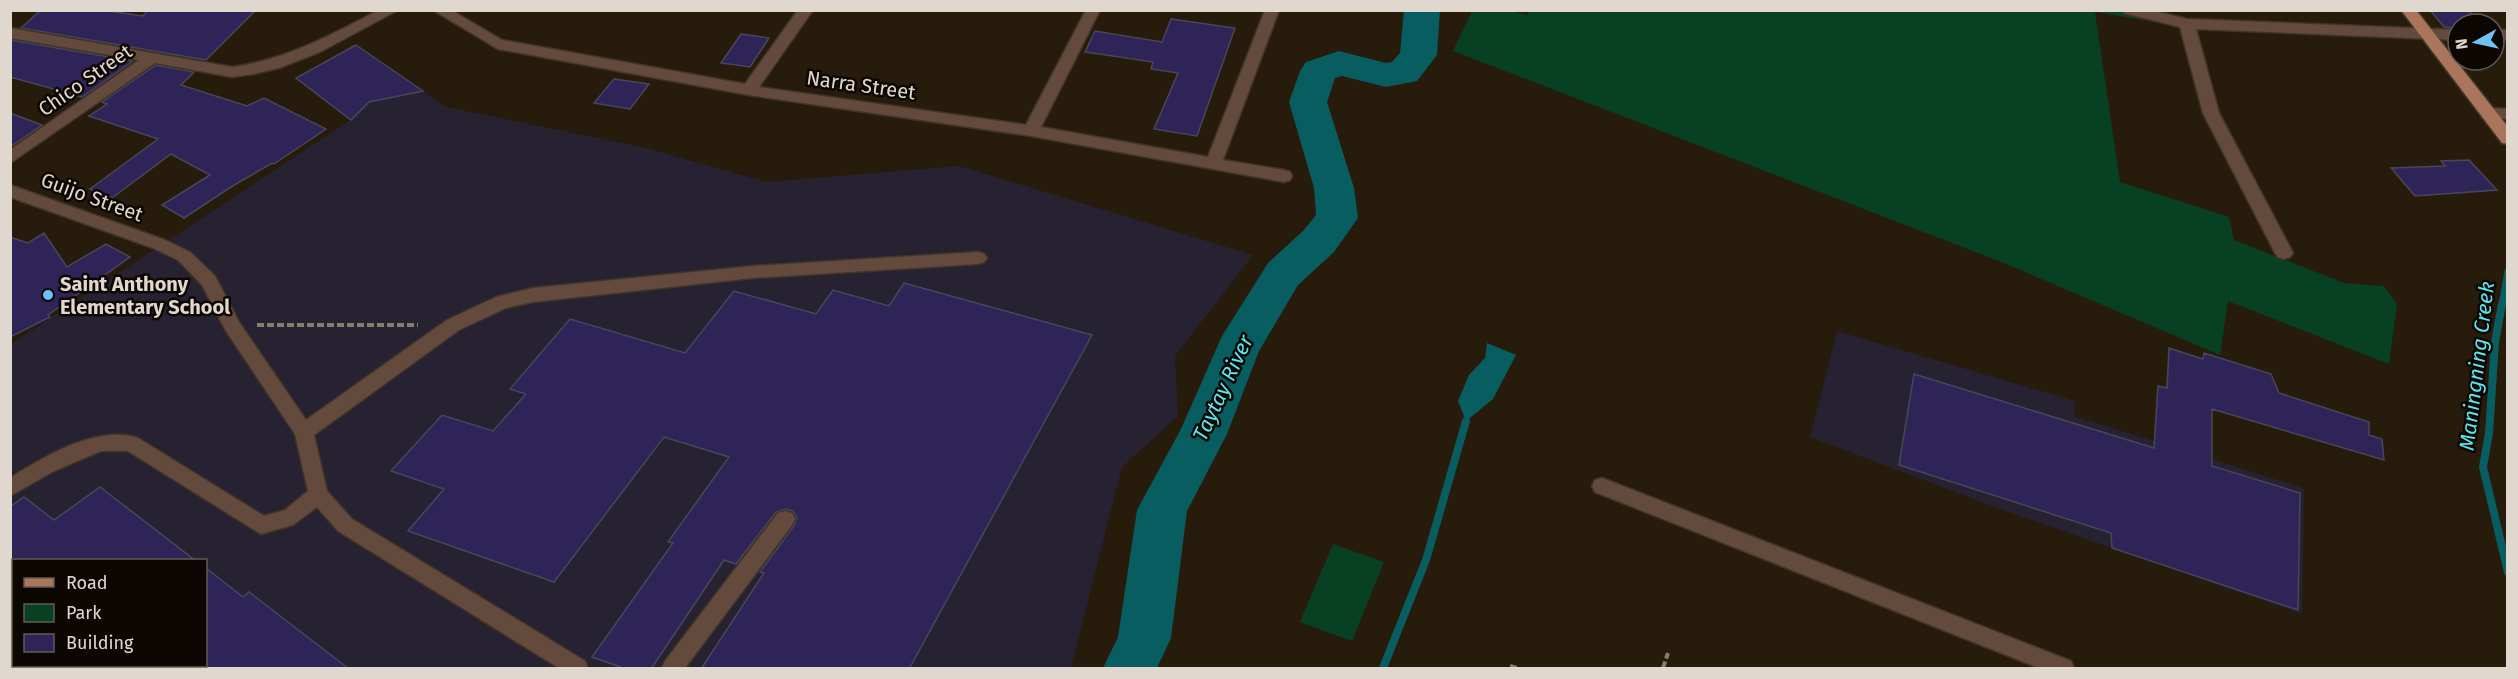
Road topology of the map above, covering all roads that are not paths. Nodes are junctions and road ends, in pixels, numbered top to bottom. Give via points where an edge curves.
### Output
1 (391, 10) edge
2 (440, 10) edge
3 (806, 10) edge
4 (1093, 10) edge
5 (1272, 10) edge
6 (2129, 10) edge
7 (2408, 10) edge
8 (2187, 24) junction
9 (10, 33) edge
10 (2427, 34) junction
11 (2446, 35) edge
12 (154, 57) junction
13 (749, 90) junction
14 (2488, 113) junction
15 (2508, 114) edge
16 (1031, 131) junction
17 (2508, 139) edge
18 (10, 158) edge
19 (1213, 164) junction
20 (1284, 176) dead end
21 (10, 191) edge
22 (2284, 253) dead end
23 (978, 258) dead end
24 (304, 432) junction
25 (1602, 486) dead end
26 (10, 488) edge
27 (318, 494) junction
28 (785, 519) dead end
29 (577, 669) edge
30 (673, 669) edge
31 (2063, 669) edge

1 - 12 street via 327,43 252,70 232,72
2 - 13 street, Narra Street via 498,44
3 - 13 street
4 - 16 street
5 - 19 street
6 - 8 street
7 - 10 main road
8 - 10 street
8 - 22 street via 2211,113
9 - 12 street
10 - 11 street
10 - 14 main road
12 - 18 street, Chico Street
13 - 16 street, Narra Street
14 - 15 street
14 - 17 main road
16 - 19 street, Narra Street
19 - 20 street, Narra Street
21 - 24 street, Guijo Street via 183,256 209,281 232,326
23 - 24 street via 753,272 533,295 502,302 453,325
24 - 27 street
25 - 31 street
26 - 27 street via 47,465 100,443 131,443 261,525 277,524 294,516
27 - 29 street via 345,525
28 - 30 street

